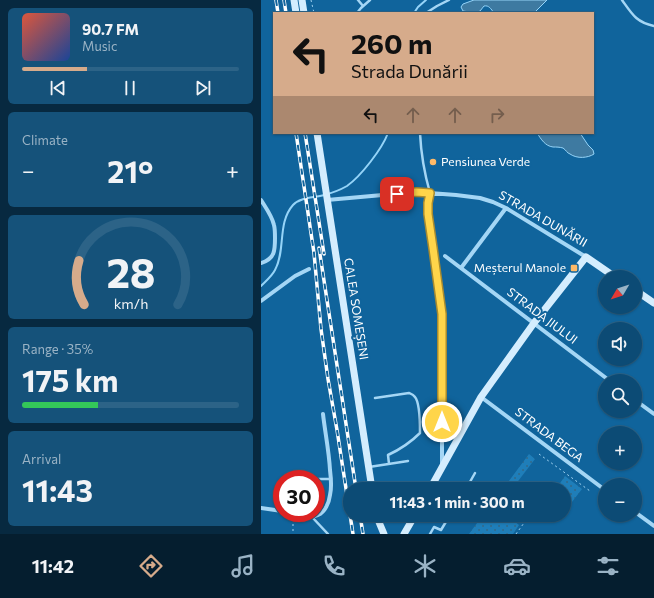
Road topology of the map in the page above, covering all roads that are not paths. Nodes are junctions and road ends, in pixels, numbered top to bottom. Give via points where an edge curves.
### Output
1 (294, 0) edge
2 (358, 0) edge
3 (370, 0) edge
4 (449, 0) edge
5 (621, 0) edge
6 (363, 6) junction
7 (297, 12) edge
8 (358, 12) edge
9 (428, 12) edge
10 (654, 26) edge
11 (317, 134) edge
12 (420, 134) edge
13 (430, 193) junction
14 (261, 200) edge
15 (327, 200) junction
16 (506, 208) junction
17 (445, 256) dead end
18 (586, 257) junction
19 (261, 263) edge
20 (461, 268) junction
21 (309, 269) dead end
22 (605, 270) edge
23 (642, 295) edge
24 (261, 301) edge
25 (654, 303) edge
26 (534, 323) junction
27 (602, 374) edge
28 (481, 397) junction
29 (375, 398) dead end
30 (642, 405) edge
31 (323, 414) dead end
32 (654, 414) edge
33 (408, 461) dead end
34 (389, 464) junction
35 (368, 467) junction
36 (442, 468) junction
37 (475, 473) dead end
38 (325, 479) edge
39 (331, 479) junction
40 (371, 482) edge
41 (434, 482) edge
42 (470, 482) edge
43 (598, 485) edge
44 (261, 508) edge
45 (273, 510) edge
46 (325, 510) edge
47 (642, 517) edge
48 (317, 522) edge
49 (377, 522) edge
50 (379, 522) edge
51 (411, 522) edge
52 (446, 522) edge
53 (654, 526) edge
54 (328, 534) edge
55 (379, 534) edge
56 (384, 534) edge
57 (404, 534) edge
58 (430, 534) edge

1 - 7 main road
2 - 6 lane
3 - 6 lane
4 - 9 lane
5 - 10 lane via 632,15
6 - 8 lane
11 - 15 main road, CALEA SOMEȘENI
12 - 13 lane via 425,176
13 - 15 street, STRADA DUNĂRII
13 - 16 street, STRADA DUNĂRII via 479,198
13 - 36 street via 428,214 442,314
14 - 19 street via 275,226 275,246 271,258
15 - 35 main road, CALEA SOMEȘENI
16 - 18 street, STRADA DUNĂRII
16 - 20 street
17 - 20 street, STRADA JIULUI
18 - 22 main road, STRADA DUNĂRII
18 - 26 main road
20 - 26 street, STRADA JIULUI
21 - 24 street
23 - 25 main road
26 - 27 street, STRADA JIULUI
26 - 28 main road
28 - 36 main road
28 - 43 street, STRADA BEGA
29 - 34 lane via 409,393 417,400 420,433 412,442 388,455
30 - 32 street
31 - 39 street
33 - 34 lane
34 - 35 lane
35 - 40 main road, CALEA SOMEȘENI
36 - 41 main road
37 - 42 lane
38 - 39 lane
39 - 46 street
44 - 45 street
47 - 53 street
48 - 54 lane
49 - 55 main road
50 - 56 main road
51 - 57 main road
52 - 58 lane via 441,530 434,527

